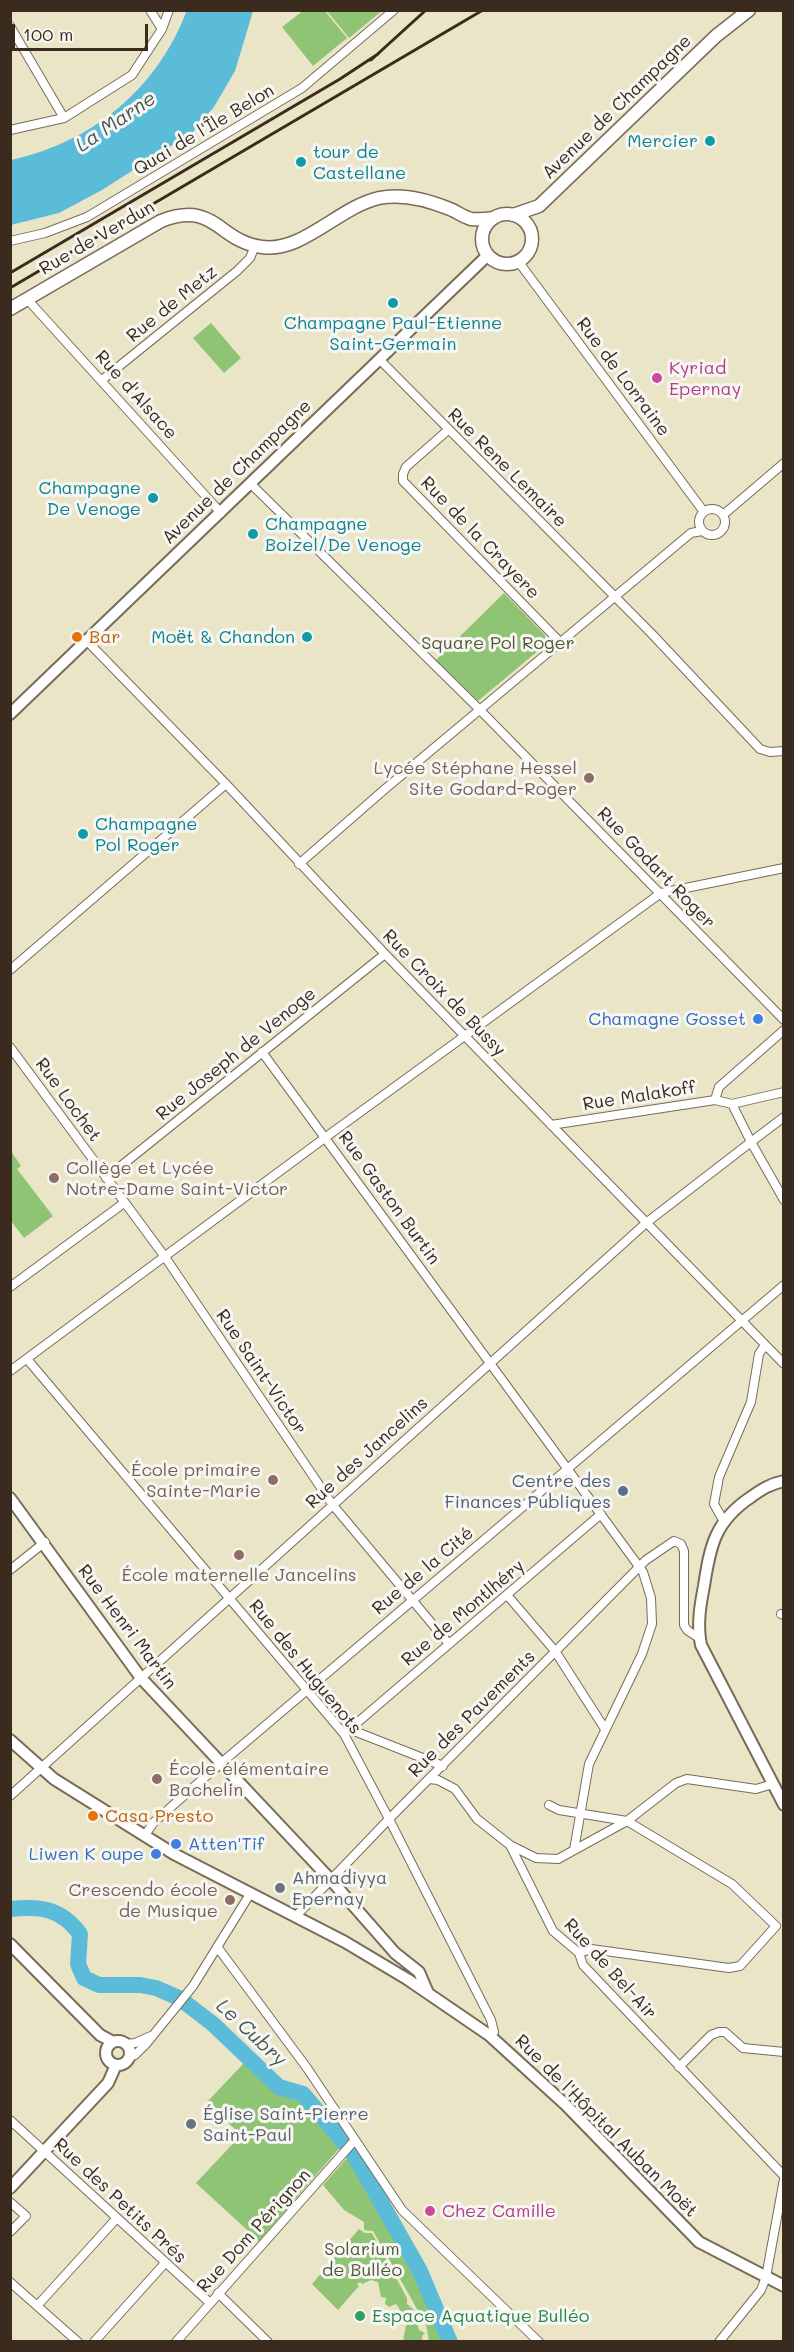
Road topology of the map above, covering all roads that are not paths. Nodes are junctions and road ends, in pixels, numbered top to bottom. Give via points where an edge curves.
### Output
1 (150, 10) edge
2 (169, 10) edge
3 (394, 10) edge
4 (748, 10) edge
5 (10, 26) edge
6 (162, 28) junction
7 (64, 118) junction
8 (10, 130) edge
9 (539, 206) junction
10 (513, 215) junction
11 (470, 218) junction
12 (494, 218) junction
13 (531, 233) junction
14 (483, 238) junction
15 (10, 241) edge
16 (255, 246) junction
17 (488, 255) junction
18 (518, 261) junction
19 (27, 299) junction
20 (10, 309) edge
21 (380, 360) junction
22 (102, 380) junction
23 (448, 430) junction
24 (783, 463) edge
25 (251, 484) junction
26 (704, 512) junction
27 (221, 513) junction
28 (723, 515) junction
29 (702, 531) junction
30 (613, 596) junction
31 (86, 640) junction
32 (560, 641) junction
33 (479, 710) junction
34 (10, 714) edge
35 (783, 751) edge
36 (226, 784) junction
37 (299, 864) junction
38 (783, 868) edge
39 (661, 893) junction
40 (385, 954) junction
41 (10, 970) edge
42 (783, 1020) edge
43 (783, 1030) edge
44 (466, 1037) junction
45 (10, 1047) edge
46 (262, 1052) junction
47 (783, 1092) edge
48 (715, 1100) junction
49 (732, 1104) junction
50 (783, 1117) edge
51 (551, 1125) junction
52 (326, 1137) junction
53 (751, 1142) junction
54 (106, 1178) junction
55 (783, 1200) edge
56 (124, 1203) junction
57 (646, 1223) junction
58 (165, 1257) junction
59 (783, 1285) edge
60 (10, 1287) edge
61 (741, 1321) junction
62 (765, 1345) junction
63 (27, 1359) junction
64 (489, 1363) junction
65 (783, 1364) edge
66 (10, 1371) edge
67 (567, 1468) junction
68 (783, 1481) edge
69 (10, 1498) edge
70 (332, 1504) junction
71 (601, 1514) junction
72 (723, 1520) junction
73 (45, 1542) junction
74 (640, 1567) junction
75 (10, 1570) edge
76 (507, 1595) junction
77 (230, 1597) junction
78 (412, 1600) junction
79 (699, 1638) junction
80 (449, 1644) junction
81 (555, 1651) junction
82 (141, 1678) junction
83 (306, 1690) junction
84 (605, 1729) junction
85 (346, 1731) junction
86 (10, 1740) edge
87 (220, 1764) junction
88 (443, 1766) junction
89 (41, 1768) junction
90 (429, 1779) junction
91 (773, 1785) junction
92 (10, 1796) edge
93 (549, 1805) dead end
94 (783, 1805) edge
95 (580, 1814) junction
96 (389, 1819) junction
97 (627, 1821) junction
98 (145, 1835) junction
99 (510, 1845) junction
100 (574, 1850) junction
101 (330, 1880) junction
102 (250, 1894) junction
103 (297, 1915) junction
104 (10, 1944) edge
105 (218, 1948) junction
106 (579, 1953) junction
107 (428, 1994) junction
108 (152, 2035) junction
109 (489, 2035) junction
110 (113, 2042) junction
111 (126, 2044) junction
112 (783, 2052) edge
113 (130, 2056) junction
114 (116, 2065) junction
115 (680, 2067) junction
116 (11, 2122) edge
117 (353, 2142) junction
118 (44, 2152) junction
119 (783, 2178) edge
120 (10, 2188) edge
121 (10, 2202) edge
122 (116, 2219) junction
123 (10, 2232) edge
124 (165, 2264) junction
125 (766, 2277) junction
126 (10, 2282) edge
127 (783, 2286) edge
128 (219, 2293) junction
129 (210, 2303) junction
130 (37, 2306) junction
131 (78, 2342) edge
132 (94, 2342) edge
133 (176, 2342) edge
134 (268, 2342) edge
135 (539, 2342) edge
136 (719, 2342) edge

1 - 6 street
2 - 6 street
3 - 15 street, Quai de l'Île Belon via 302,88 87,217
4 - 9 main road, Avenue de Champagne
5 - 7 street
6 - 7 street via 132,75
7 - 8 street
9 - 10 main road, Avenue de Champagne
9 - 13 main road, Avenue de Champagne
10 - 12 main road
10 - 13 main road via 525,222
11 - 12 main road, Rue de Verdun
11 - 14 main road
11 - 16 main road, Rue de Verdun via 421,200 381,198 348,210 297,241 272,248
12 - 14 main road
13 - 18 main road via 528,252
14 - 17 main road
16 - 19 main road, Rue de Verdun via 201,215 174,216
16 - 22 street, Rue de Metz via 237,271
17 - 18 main road via 502,263
17 - 21 main road, Avenue de Champagne
18 - 26 street, Rue de Lorraine
19 - 20 main road, Rue de Verdun
19 - 22 street, Rue d'Alsace
21 - 23 street, Rue Rene Lemaire
21 - 25 main road, Avenue de Champagne
22 - 27 street, Rue d'Alsace
23 - 30 street, Rue Rene Lemaire
23 - 32 street, Rue de la Crayere via 406,467 404,481
24 - 28 street
25 - 27 main road, Avenue de Champagne
25 - 33 street, Rue Godart Roger
26 - 28 street via 716,510
26 - 29 street via 699,523
27 - 31 main road, Avenue de Champagne
28 - 29 street via 723,527 718,534
29 - 30 street via 691,533
30 - 32 street
30 - 35 street, Rue Rene Lemaire via 760,749
31 - 34 main road, Avenue de Champagne
31 - 36 street, Rue Croix de Bussy
32 - 33 street
33 - 37 street
33 - 39 street, Rue Godart Roger
36 - 37 street, Rue Croix de Bussy
36 - 41 street
37 - 40 street, Rue Croix de Bussy
38 - 39 street
39 - 42 street, Rue Godart Roger
39 - 44 street
40 - 44 street, Rue Croix de Bussy
40 - 46 street, Rue Joseph de Venoge
43 - 48 street via 719,1087
44 - 51 street, Rue Croix de Bussy
44 - 52 street
45 - 54 street, Rue Lochet
46 - 52 street, Rue Gaston Burtin
46 - 54 street, Rue Joseph de Venoge
47 - 49 street
48 - 49 street, Rue Malakoff
48 - 51 street, Rue Malakoff
49 - 53 street
50 - 53 street, Rue des Jancelins
51 - 57 street, Rue Croix de Bussy
52 - 58 street
52 - 64 street, Rue Gaston Burtin
53 - 55 street
53 - 57 street, Rue des Jancelins
54 - 56 street, Rue Lochet
56 - 58 street, Rue Lochet
56 - 60 street
57 - 61 street, Rue Croix de Bussy
57 - 64 street, Rue des Jancelins
58 - 63 street
58 - 70 street, Rue Saint-Victor
59 - 61 street, Rue de la Cité
61 - 62 street, Rue Croix de Bussy
61 - 67 street, Rue de la Cité
62 - 65 street, Rue Croix de Bussy
62 - 72 street via 759,1354 751,1402 719,1477 714,1504
63 - 66 street
63 - 77 street, Rue des Huguenots
64 - 67 street, Rue Gaston Burtin
64 - 70 street, Rue des Jancelins
67 - 71 street, Rue Gaston Burtin
67 - 78 street, Rue de la Cité
68 - 72 main road via 768,1485
69 - 73 main road, Rue Henri Martin
70 - 77 street, Rue des Jancelins
70 - 78 street, Rue Saint-Victor
71 - 74 street, Rue Gaston Burtin
71 - 76 street, Rue de Montlhéry
72 - 79 main road via 708,1555
73 - 75 street
73 - 82 main road, Rue Henri Martin
74 - 79 street, Rue des Pavements via 674,1541 681,1544 684,1625
74 - 81 street, Rue des Pavements
74 - 84 street, Rue Gaston Burtin via 651,1598 652,1624 642,1654
76 - 80 street, Rue de Montlhéry
76 - 81 street
77 - 82 street, Rue des Jancelins
77 - 83 street, Rue des Huguenots
78 - 80 street, Rue Saint-Victor
78 - 83 street, Rue de la Cité
79 - 91 main road
80 - 85 street, Rue de Montlhéry
81 - 84 street
81 - 88 street, Rue des Pavements
82 - 87 main road, Rue Henri Martin
82 - 89 street, Rue des Jancelins
83 - 85 street, Rue des Huguenots
83 - 87 street, Rue de la Cité
84 - 95 street, Rue Gaston Burtin via 589,1764
85 - 88 street
85 - 96 street, Rue des Huguenots
86 - 89 main road, Rue de l'Hôpital Auban Moët
87 - 98 street, Rue de la Cité via 154,1822
87 - 101 main road, Rue Henri Martin
88 - 90 street, Rue des Pavements
89 - 92 street, Rue des Jancelins
89 - 98 main road, Rue de l'Hôpital Auban Moët
90 - 96 street, Rue des Pavements
90 - 99 street, Rue de Bel-Air via 455,1789 477,1819
91 - 94 main road
91 - 97 street via 756,1789 687,1779 676,1783
93 - 95 street
95 - 97 street
95 - 100 street, Rue Gaston Burtin
96 - 101 street, Rue des Pavements
96 - 109 street, Rue des Huguenots via 491,2020 494,2032
97 - 100 street
97 - 106 street via 732,1884 776,1926 740,1966 729,1968 591,1949
98 - 102 main road, Rue de l'Hôpital Auban Moët
99 - 100 street via 546,1860 558,1859
99 - 106 street, Rue de Bel-Air via 554,1931
101 - 103 street, Rue des Pavements
101 - 107 main road, Rue Henri Martin via 394,1953 419,1972
102 - 103 main road, Rue de l'Hôpital Auban Moët
102 - 105 street
103 - 107 main road, Rue de l'Hôpital Auban Moët
104 - 110 main road via 100,2035
105 - 108 street via 186,1996
105 - 117 street via 307,2068
106 - 115 street, Rue de Bel-Air via 583,1965
107 - 109 main road, Rue de l'Hôpital Auban Moët
108 - 111 street
108 - 113 street
109 - 125 main road, Rue de l'Hôpital Auban Moët via 564,2104 699,2242
110 - 111 main road
110 - 114 main road via 106,2056
111 - 113 main road
112 - 115 street via 743,2048 725,2032 719,2032 711,2035
113 - 114 main road
114 - 118 main road via 108,2083
115 - 119 street, Rue de Bel-Air
116 - 118 street, Rue des Petits Prés
117 - 128 street, Rue Dom Pérignon
117 - 135 street via 402,2210
118 - 120 main road
118 - 122 street, Rue des Petits Prés
119 - 125 street
121 - 123 street via 26,2216
122 - 124 street, Rue des Petits Prés
122 - 130 street
124 - 129 street, Rue des Petits Prés
124 - 132 street
125 - 127 main road, Rue de l'Hôpital Auban Moët
125 - 136 street via 761,2290
126 - 130 street
128 - 129 street, Rue Dom Pérignon
128 - 134 street
129 - 133 street, Rue Dom Pérignon
130 - 131 street

